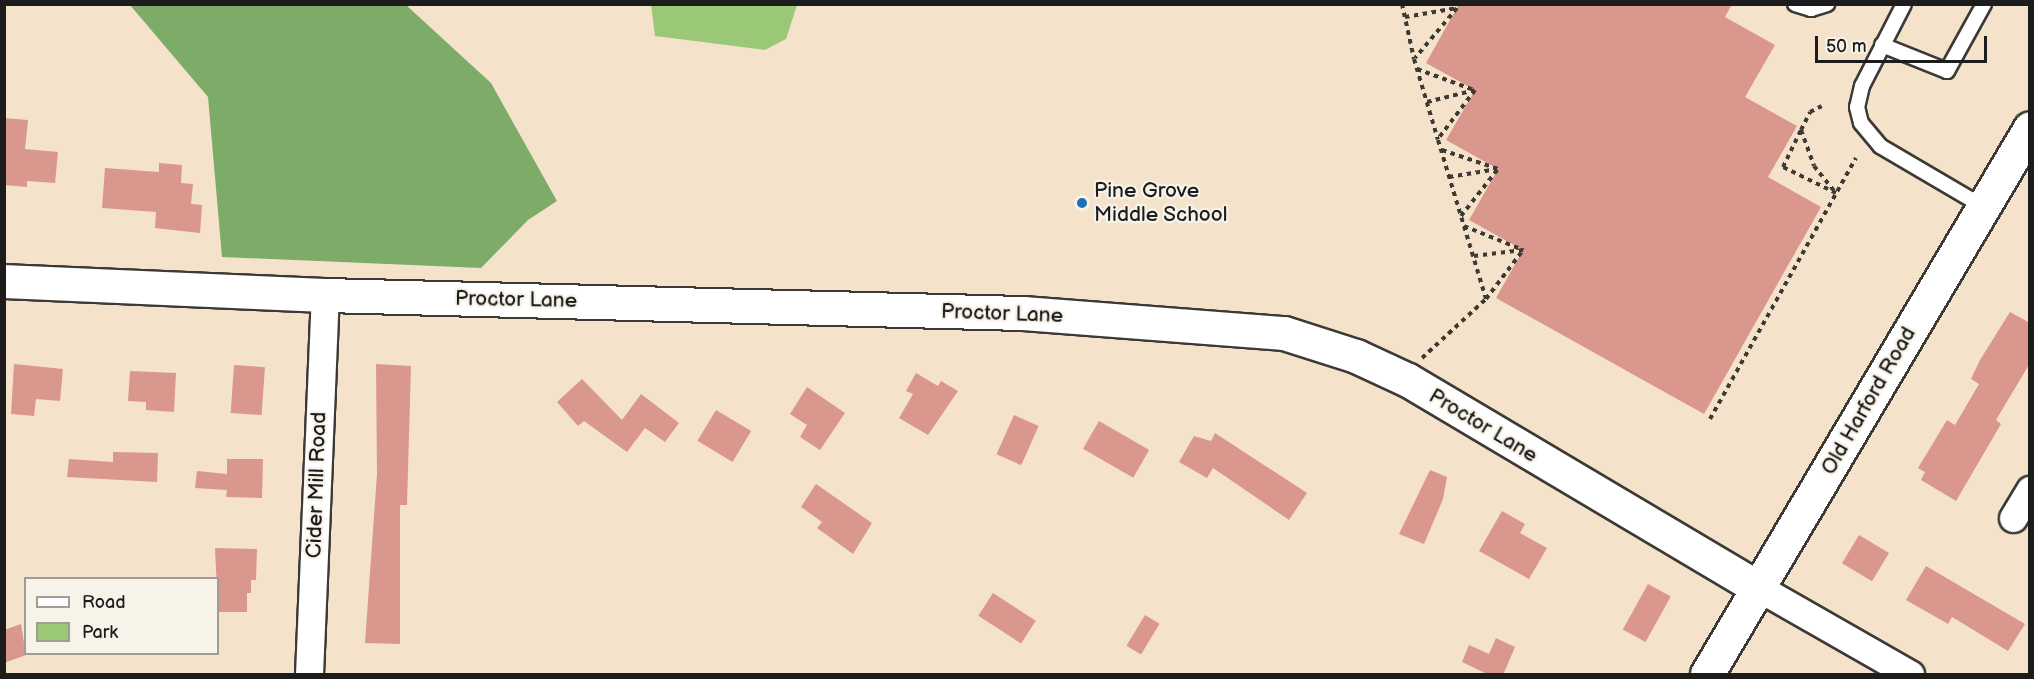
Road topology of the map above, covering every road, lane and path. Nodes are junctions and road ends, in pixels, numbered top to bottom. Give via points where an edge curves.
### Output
1 (1402, 4) edge
2 (1449, 4) edge
3 (1795, 4) edge
4 (1827, 4) edge
5 (1904, 4) edge
6 (1984, 4) edge
7 (1457, 8) junction
8 (1404, 17) junction
9 (1882, 45) junction
10 (1414, 59) junction
11 (1417, 69) junction
12 (1475, 90) junction
13 (1427, 102) junction
14 (1822, 106) dead end
15 (2030, 128) edge
16 (1801, 130) junction
17 (1438, 140) junction
18 (1441, 150) junction
19 (1856, 158) dead end
20 (1498, 169) junction
21 (1449, 177) junction
22 (1836, 193) junction
23 (1984, 207) junction
24 (1461, 216) junction
25 (1464, 226) junction
26 (1523, 250) junction
27 (1473, 256) junction
28 (4, 281) edge
29 (325, 295) junction
30 (1486, 299) junction
31 (1438, 344) dead end
32 (1710, 419) dead end
33 (2030, 490) edge
34 (2013, 518) dead end
35 (1759, 588) junction
36 (309, 675) edge
37 (1707, 675) edge
38 (1910, 675) edge

1 - 8 path
2 - 7 path
3 - 4 lane via 1811,9
5 - 9 lane
6 - 9 lane via 1947,72
7 - 8 path
7 - 10 path
8 - 10 path
9 - 23 lane via 1862,86 1857,107 1862,123 1880,146
10 - 11 path
11 - 12 path
11 - 13 path
12 - 13 path
12 - 17 path
13 - 17 path
14 - 16 path via 1810,112
15 - 23 street, Old Harford Road
16 - 22 path via 1814,166
16 - 22 path via 1783,166
17 - 18 path
18 - 20 path
18 - 21 path
19 - 22 path
20 - 21 path
20 - 24 path
21 - 24 path
22 - 32 path
23 - 35 street, Old Harford Road
24 - 25 path
25 - 26 path
25 - 27 path
26 - 27 path
26 - 30 path
27 - 30 path
28 - 29 street, Proctor Lane
29 - 35 street, Proctor Lane via 1023,313 1284,333 1356,356 1408,381
29 - 36 street, Cider Mill Road
30 - 31 path
33 - 34 street
35 - 37 street, Old Harford Road
35 - 38 street, Proctor Lane

